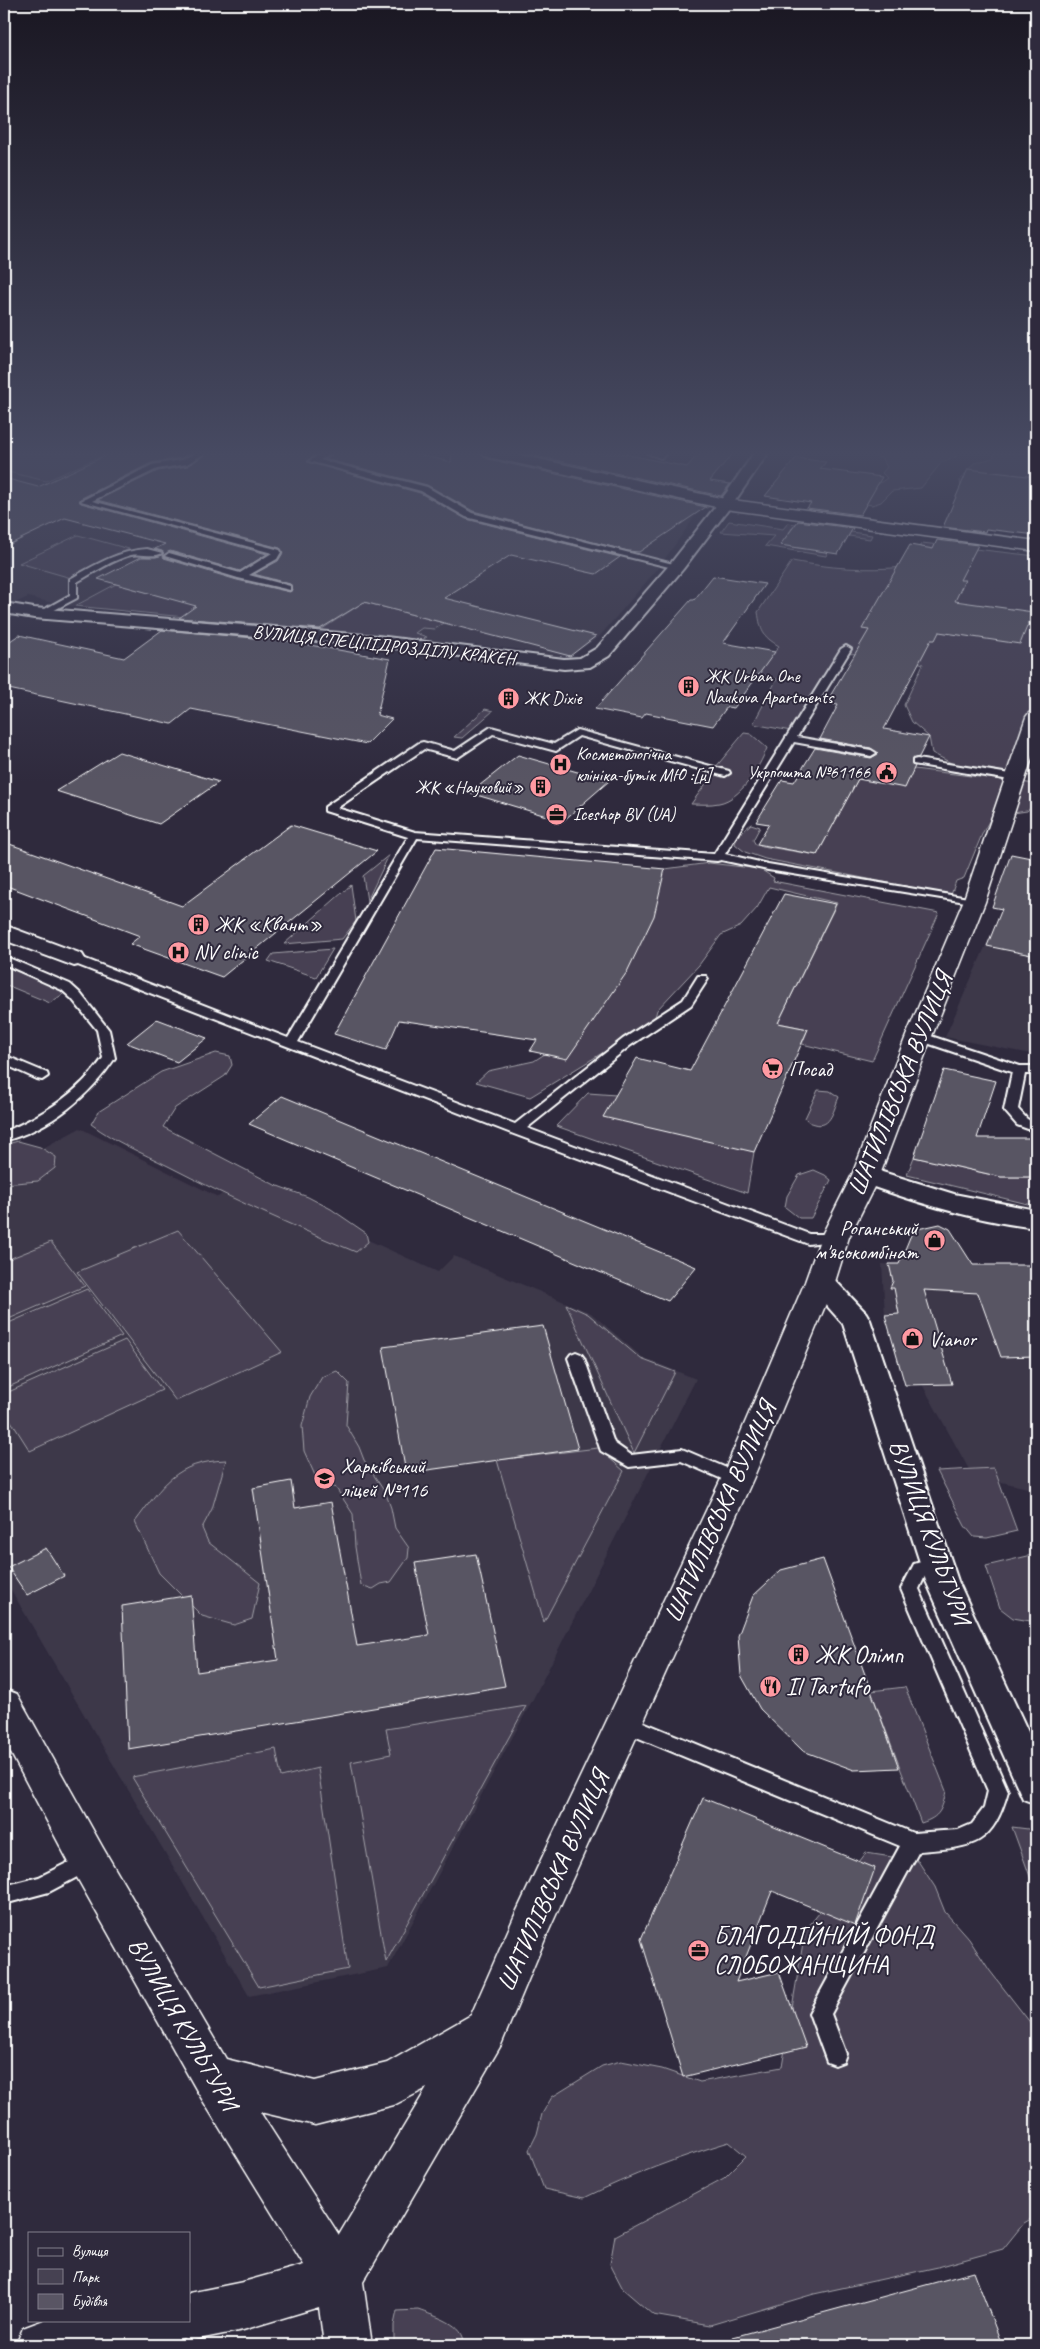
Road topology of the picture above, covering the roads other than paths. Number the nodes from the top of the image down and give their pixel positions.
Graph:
1 (107, 563) edge
2 (193, 563) edge
3 (263, 563) edge
4 (663, 563) edge
5 (680, 563) edge
6 (677, 566) junction
7 (241, 576) junction
8 (287, 588) dead end
9 (4, 608) edge
10 (40, 614) junction
11 (846, 649) dead end
12 (1036, 717) edge
13 (791, 739) junction
14 (871, 753) dead end
15 (917, 762) dead end
16 (725, 773) dead end
17 (1016, 778) junction
18 (414, 835) junction
19 (719, 856) junction
20 (974, 902) junction
21 (4, 932) edge
22 (74, 959) joint
23 (4, 960) edge
24 (702, 979) dead end
25 (919, 1036) junction
26 (291, 1044) junction
27 (4, 1059) edge
28 (1019, 1070) junction
29 (1036, 1070) edge
30 (42, 1076) dead end
31 (1036, 1128) edge
32 (516, 1130) junction
33 (4, 1137) edge
34 (866, 1175) junction
35 (1036, 1219) edge
36 (835, 1236) junction
37 (820, 1282) junction
38 (576, 1358) dead end
39 (737, 1479) junction
40 (937, 1564) junction
41 (4, 1705) edge
42 (624, 1724) junction
43 (1036, 1788) edge
44 (913, 1842) junction
45 (89, 1861) junction
46 (4, 1895) edge
47 (486, 2030) junction
48 (835, 2054) dead end
49 (212, 2076) junction
50 (339, 2278) junction
51 (190, 2317) edge
52 (160, 2322) edge
53 (40, 2345) edge
54 (348, 2345) edge

1 - 10 lane
2 - 7 lane
3 - 7 lane
4 - 6 lane
5 - 6 street
6 - 10 street, ВУЛИЦЯ СПЕЦПІДРОЗДІЛУ КРАКЕН
7 - 8 lane
9 - 10 street, ВУЛИЦЯ СПЕЦПІДРОЗДІЛУ КРАКЕН
11 - 13 lane
12 - 17 street, ШАТИЛІВСЬКА ВУЛИЦЯ
13 - 14 lane
13 - 19 lane
15 - 17 lane
16 - 18 lane
17 - 20 street, ШАТИЛІВСЬКА ВУЛИЦЯ
18 - 19 lane
18 - 26 lane
19 - 20 lane
20 - 25 street, ШАТИЛІВСЬКА ВУЛИЦЯ
21 - 22 street
22 - 26 lane
23 - 33 lane
24 - 32 lane
25 - 28 lane
25 - 34 street, ШАТИЛІВСЬКА ВУЛИЦЯ
26 - 32 lane
27 - 30 lane
28 - 29 lane
28 - 31 lane
32 - 36 lane
34 - 35 street
34 - 36 street, ШАТИЛІВСЬКА ВУЛИЦЯ
36 - 37 street, ШАТИЛІВСЬКА ВУЛИЦЯ
37 - 39 street, ШАТИЛІВСЬКА ВУЛИЦЯ
37 - 40 street, ВУЛИЦЯ КУЛЬТУРИ
38 - 39 lane
39 - 42 street, ШАТИЛІВСЬКА ВУЛИЦЯ
40 - 43 street, ВУЛИЦЯ КУЛЬТУРИ
40 - 44 lane
41 - 45 street, ВУЛИЦЯ КУЛЬТУРИ
42 - 44 lane
42 - 47 street, ШАТИЛІВСЬКА ВУЛИЦЯ
44 - 48 lane
45 - 46 lane
45 - 49 street, ВУЛИЦЯ КУЛЬТУРИ
47 - 49 street
47 - 50 street, ШАТИЛІВСЬКА ВУЛИЦЯ
49 - 50 street, ВУЛИЦЯ КУЛЬТУРИ
50 - 51 street
50 - 54 street, ВУЛИЦЯ КУЛЬТУРИ
52 - 53 street

